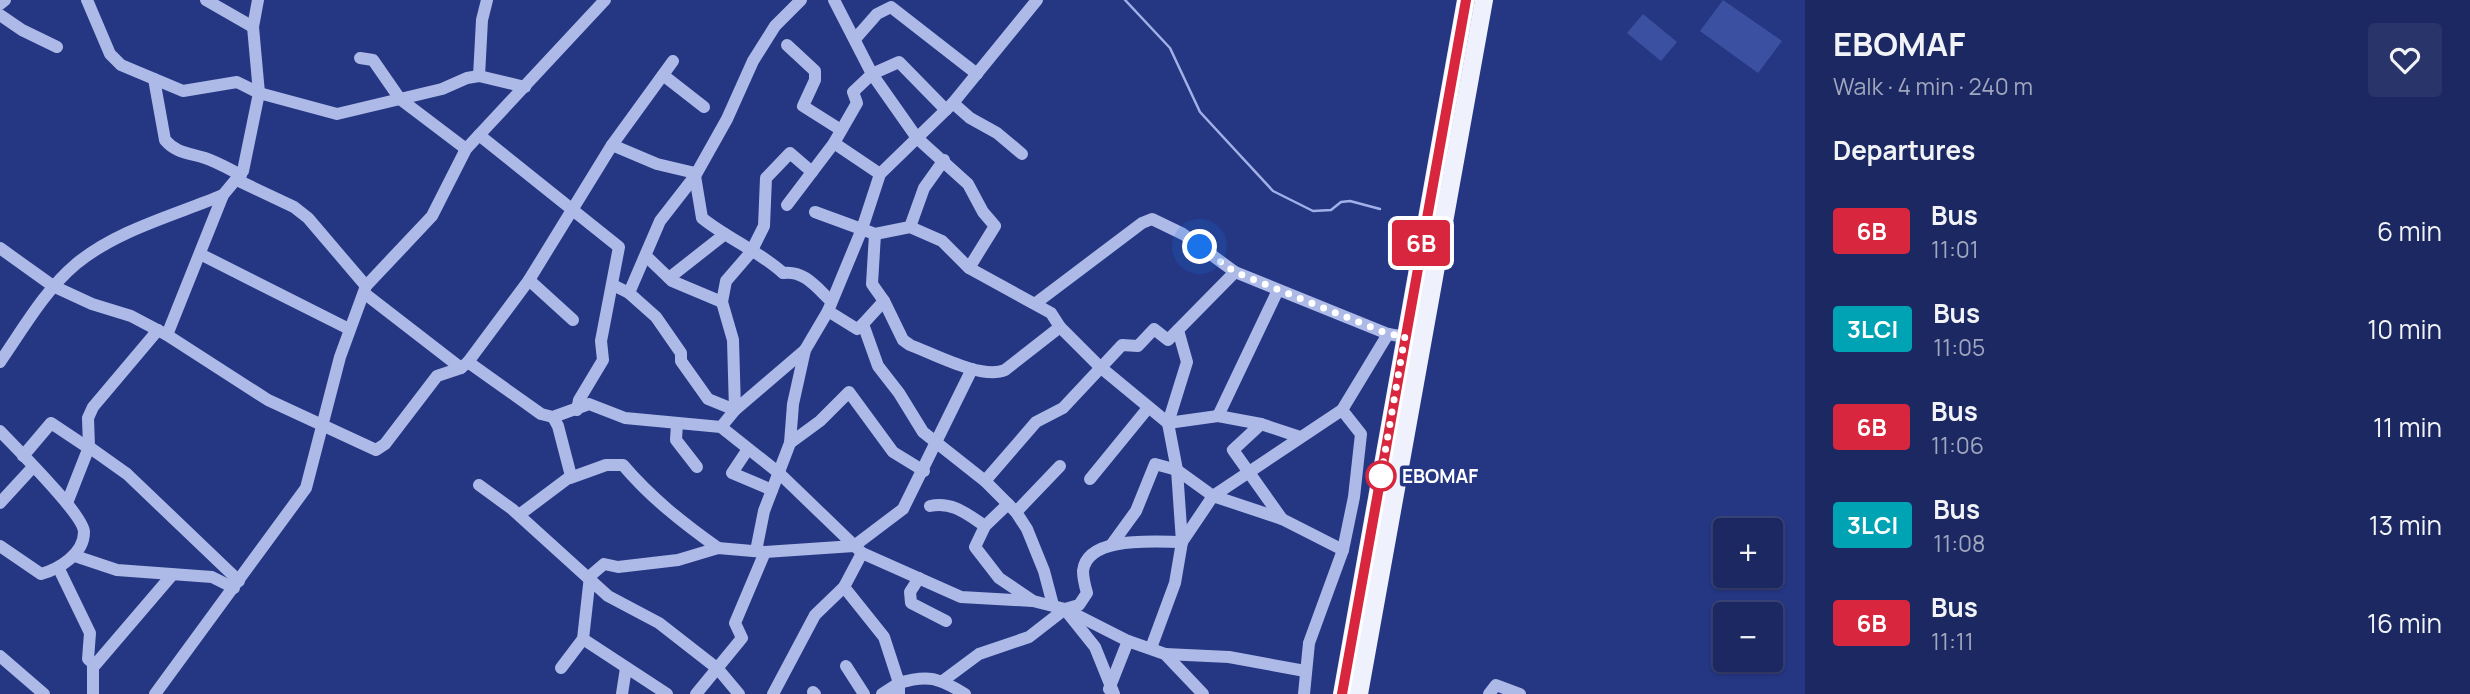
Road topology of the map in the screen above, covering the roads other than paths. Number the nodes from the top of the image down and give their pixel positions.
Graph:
1 (5, 0) edge
2 (87, 0) edge
3 (206, 0) edge
4 (258, 0) edge
5 (487, 0) edge
6 (604, 0) edge
7 (801, 0) edge
8 (834, 0) edge
9 (1037, 0) edge
10 (1466, 0) edge
11 (1485, 0) edge
12 (0, 4) edge
13 (0, 15) edge
14 (253, 27) junction
15 (855, 38) junction
16 (787, 45) dead end
17 (57, 47) dead end
18 (360, 58) dead end
19 (673, 61) dead end
20 (872, 74) junction
21 (977, 74) junction
22 (663, 75) junction
23 (479, 76) junction
24 (154, 79) junction
25 (525, 87) junction
26 (259, 93) junction
27 (400, 99) junction
28 (949, 106) junction
29 (704, 107) dead end
30 (841, 130) junction
31 (479, 135) junction
32 (917, 138) junction
33 (834, 143) junction
34 (612, 145) junction
35 (466, 149) junction
36 (1022, 154) dead end
37 (944, 160) junction
38 (812, 172) junction
39 (880, 174) junction
40 (695, 175) junction
41 (239, 177) junction
42 (223, 195) junction
43 (787, 205) dead end
44 (573, 209) junction
45 (815, 212) dead end
46 (911, 227) junction
47 (862, 229) junction
48 (725, 234) junction
49 (875, 234) junction
50 (0, 248) edge
51 (751, 252) junction
52 (200, 254) junction
53 (647, 257) junction
54 (969, 268) junction
55 (1235, 272) junction
56 (669, 278) junction
57 (529, 281) junction
58 (613, 285) junction
59 (53, 286) junction
60 (365, 289) junction
61 (1278, 290) junction
62 (629, 293) junction
63 (884, 301) junction
64 (722, 302) junction
65 (1037, 303) junction
66 (829, 306) junction
67 (573, 320) dead end
68 (863, 324) junction
69 (1060, 327) junction
70 (349, 329) junction
71 (1178, 330) junction
72 (163, 333) junction
73 (1396, 335) junction
74 (1424, 341) junction
75 (805, 350) junction
76 (0, 362) edge
77 (465, 365) junction
78 (1099, 366) junction
79 (972, 369) junction
80 (1148, 408) junction
81 (578, 410) junction
82 (735, 410) junction
83 (1342, 410) junction
84 (1218, 416) junction
85 (553, 417) junction
86 (677, 423) junction
87 (1168, 423) junction
88 (1261, 424) junction
89 (320, 427) junction
90 (720, 427) junction
91 (0, 431) edge
92 (1300, 437) junction
93 (937, 442) junction
94 (790, 443) junction
95 (88, 447) junction
96 (748, 449) junction
97 (23, 456) junction
98 (1060, 466) dead end
99 (33, 467) junction
100 (697, 467) dead end
101 (1177, 470) junction
102 (924, 471) junction
103 (779, 473) junction
104 (1249, 473) junction
105 (570, 478) junction
106 (1090, 479) dead end
107 (985, 481) junction
108 (479, 485) dead end
109 (772, 491) junction
110 (1213, 496) junction
111 (1354, 497) junction
112 (1377, 502) junction
113 (0, 503) edge
114 (67, 503) junction
115 (930, 506) dead end
116 (1012, 508) junction
117 (519, 515) junction
118 (1282, 519) junction
119 (985, 526) junction
120 (1182, 542) junction
121 (1112, 544) junction
122 (0, 546) edge
123 (718, 548) junction
124 (858, 549) junction
125 (1343, 550) junction
126 (760, 552) junction
127 (75, 556) junction
128 (59, 569) junction
129 (172, 575) junction
130 (590, 576) junction
131 (919, 578) junction
132 (236, 584) junction
133 (844, 587) junction
134 (1033, 601) junction
135 (1059, 607) junction
136 (946, 621) dead end
137 (583, 639) junction
138 (1128, 640) junction
139 (1151, 648) junction
140 (1165, 654) junction
141 (0, 656) edge
142 (93, 665) junction
143 (846, 666) dead end
144 (561, 668) dead end
145 (625, 668) junction
146 (718, 669) junction
147 (1305, 671) junction
148 (944, 680) junction
149 (899, 688) edge
150 (1110, 692) edge
151 (1492, 692) edge
152 (44, 694) edge
153 (93, 694) edge
154 (155, 694) edge
155 (622, 694) edge
156 (667, 694) edge
157 (696, 694) edge
158 (739, 694) edge
159 (773, 694) edge
160 (864, 694) edge
161 (882, 694) edge
162 (965, 694) edge
163 (1203, 694) edge
164 (1304, 694) edge
165 (1342, 694) edge
166 (1359, 694) edge
167 (1520, 694) edge

1 - 12 street
2 - 24 street
3 - 14 street
4 - 14 street
5 - 23 street
6 - 25 street
7 - 40 street
8 - 15 street
9 - 21 street
10 - 73 main road
11 - 74 main road
13 - 17 street
14 - 26 street
15 - 20 street
15 - 21 street
16 - 30 street
18 - 27 street
19 - 22 street
20 - 28 street
20 - 30 street
20 - 32 street
21 - 28 street
22 - 29 street
22 - 34 street
23 - 25 street
23 - 27 street
24 - 26 street
24 - 41 street
25 - 31 street
26 - 27 street
26 - 41 street
27 - 35 street
28 - 32 street
28 - 36 street
30 - 33 street
31 - 35 street
31 - 44 street
32 - 37 street
32 - 39 street
33 - 38 street
33 - 39 street
34 - 40 street
34 - 44 street
35 - 60 street
37 - 46 street
37 - 54 street
38 - 43 street
38 - 51 street
39 - 47 street
40 - 48 street
40 - 53 street
41 - 42 street
41 - 60 street
42 - 52 street
42 - 59 street
44 - 57 street
44 - 58 street
45 - 47 street
46 - 49 street
46 - 54 street
47 - 49 street
47 - 66 street
48 - 51 street
48 - 56 street
49 - 63 street
50 - 59 street
51 - 64 street
51 - 66 street
52 - 70 street
52 - 72 street
53 - 56 street
53 - 62 street
54 - 65 street
55 - 61 street
55 - 65 street
55 - 71 street
56 - 64 street
57 - 67 street
57 - 77 street
58 - 62 street
58 - 81 street
59 - 72 street
59 - 76 street
60 - 70 street
60 - 77 street
61 - 73 street
61 - 84 street
62 - 82 street
63 - 68 street
63 - 79 street
64 - 82 street
65 - 69 street
66 - 68 street
66 - 75 street
68 - 93 street
69 - 78 street
69 - 79 street
70 - 89 street
71 - 78 street
71 - 87 street
72 - 89 street
72 - 95 street
73 - 74 street
73 - 83 street
73 - 112 main road
74 - 166 main road
75 - 82 street
75 - 94 street
77 - 85 street
77 - 89 street
78 - 80 street
78 - 107 street
79 - 93 street
80 - 87 street
80 - 106 street
81 - 85 street
81 - 86 street
82 - 90 street
83 - 92 street
83 - 111 street
84 - 87 street
84 - 88 street
85 - 105 street
86 - 90 street
86 - 100 street
87 - 101 street
88 - 92 street
88 - 104 street
89 - 132 street
90 - 96 street
91 - 97 street
92 - 104 street
93 - 102 street
93 - 107 street
94 - 102 street
94 - 103 street
95 - 97 street
95 - 114 street
95 - 132 street
96 - 103 street
96 - 109 street
97 - 99 street
98 - 116 street
99 - 113 street
99 - 114 street
101 - 110 street
101 - 120 street
101 - 121 street
102 - 124 street
103 - 109 street
103 - 124 street
104 - 110 street
104 - 118 street
105 - 117 street
105 - 123 street
107 - 116 street
108 - 117 street
109 - 126 street
110 - 118 street
110 - 120 street
111 - 112 street
111 - 125 street
112 - 165 main road
114 - 127 street
115 - 119 street
116 - 119 street
116 - 135 street
117 - 130 street
118 - 125 street
119 - 134 street
120 - 121 street
120 - 139 street
121 - 135 street
122 - 128 street
123 - 126 street
123 - 130 street
124 - 126 street
124 - 131 street
124 - 133 street
125 - 147 street
126 - 146 street
127 - 128 street
127 - 129 street
128 - 142 street
129 - 132 street
129 - 142 street
130 - 137 street
130 - 146 street
131 - 134 street
131 - 136 street
132 - 154 street
133 - 149 street
133 - 159 street
134 - 135 street
135 - 138 street
135 - 148 street
135 - 150 street
137 - 144 street
137 - 145 street
138 - 139 street
138 - 150 street
139 - 140 street
140 - 147 street
140 - 163 street
141 - 152 street
142 - 153 street
143 - 160 street
145 - 155 street
145 - 156 street
146 - 157 street
146 - 158 street
147 - 164 street
148 - 149 street
148 - 162 street
149 - 161 street
151 - 167 street

